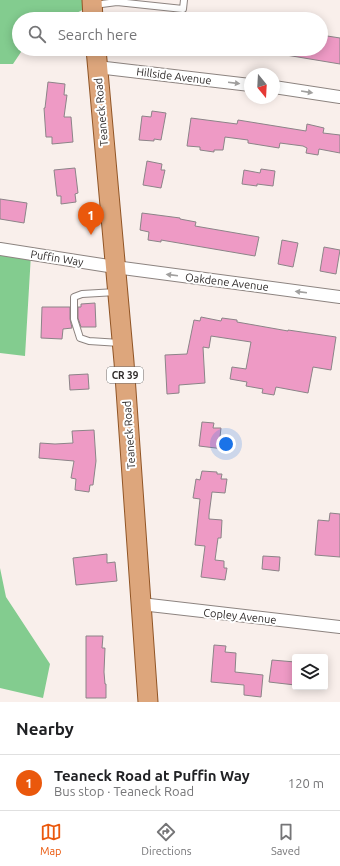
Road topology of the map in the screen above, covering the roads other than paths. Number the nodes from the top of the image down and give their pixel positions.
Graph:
1 (184, 0) edge
2 (92, 8) edge
3 (97, 58) edge
4 (244, 84) edge
5 (280, 88) edge
6 (340, 97) edge
7 (0, 248) edge
8 (115, 267) junction
9 (117, 292) junction
10 (340, 297) edge
11 (122, 343) junction
12 (141, 604) junction
13 (340, 627) edge
14 (148, 702) edge

1 - 2 lane
3 -> 4 street, Hillside Avenue
3 - 8 main road, Teaneck Road / CR 39
5 -> 6 street
7 - 8 street, Puffin Way
8 - 9 main road, Teaneck Road / CR 39
10 -> 8 street, Oakdene Avenue
9 - 11 main road, Teaneck Road / CR 39
9 - 11 lane
11 - 12 main road, Teaneck Road / CR 39
12 - 13 street, Copley Avenue
12 - 14 main road, Teaneck Road / CR 39

